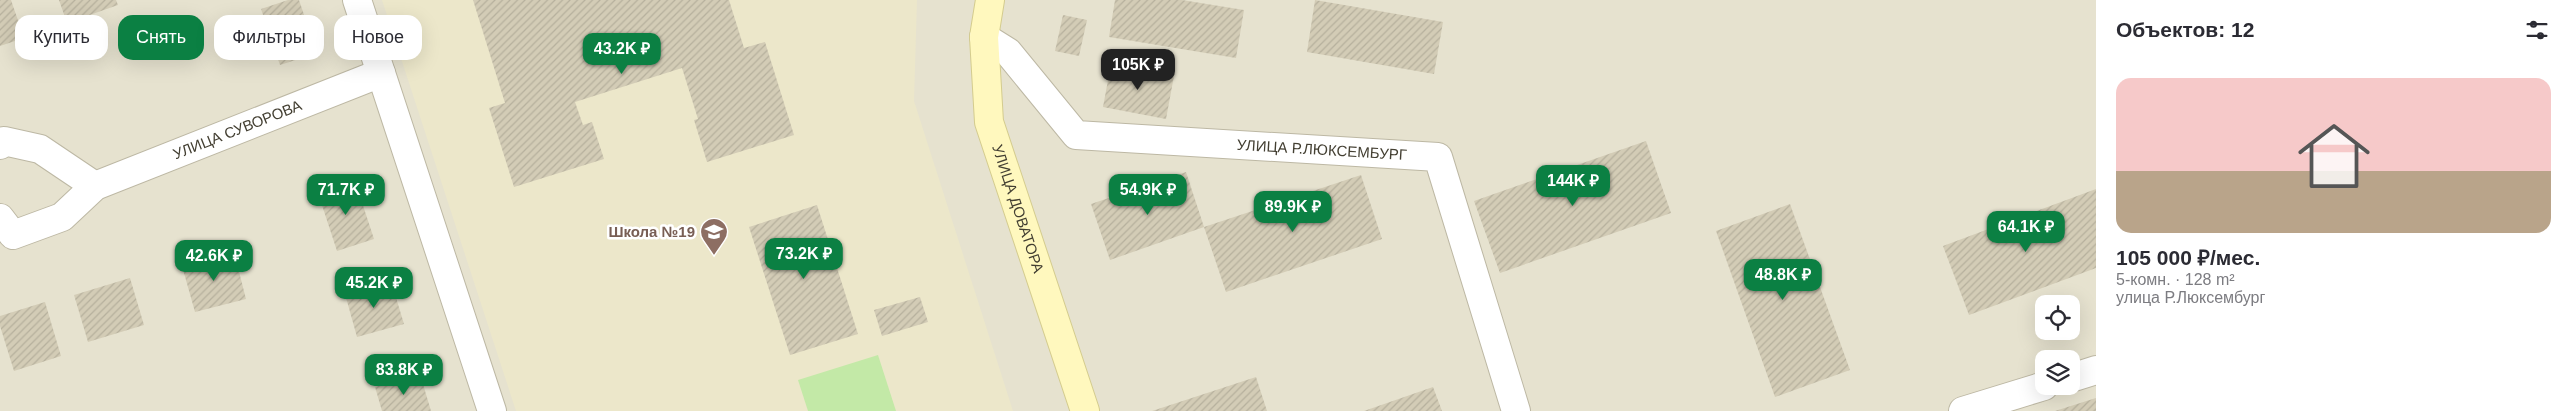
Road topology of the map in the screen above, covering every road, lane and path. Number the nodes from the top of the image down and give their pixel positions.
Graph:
1 (358, 0) edge
2 (990, 0) edge
3 (984, 37) junction
4 (381, 73) junction
5 (0, 144) edge
6 (95, 186) junction
7 (0, 218) edge
8 (2096, 370) edge
9 (2080, 375) edge
10 (2035, 389) edge
11 (492, 411) edge
12 (1086, 411) edge
13 (1516, 411) edge
14 (1963, 411) edge

1 - 4 street
2 - 3 street, УЛИЦА ДОВАТОРА
3 - 12 street, УЛИЦА ДОВАТОРА
3 - 13 street, УЛИЦА Р.ЛЮКСЕМБУРГ
4 - 6 street, УЛИЦА СУВОРОВА
4 - 11 street
5 - 6 street
6 - 7 street, УЛИЦА СУВОРОВА
8 - 9 street
10 - 14 street

